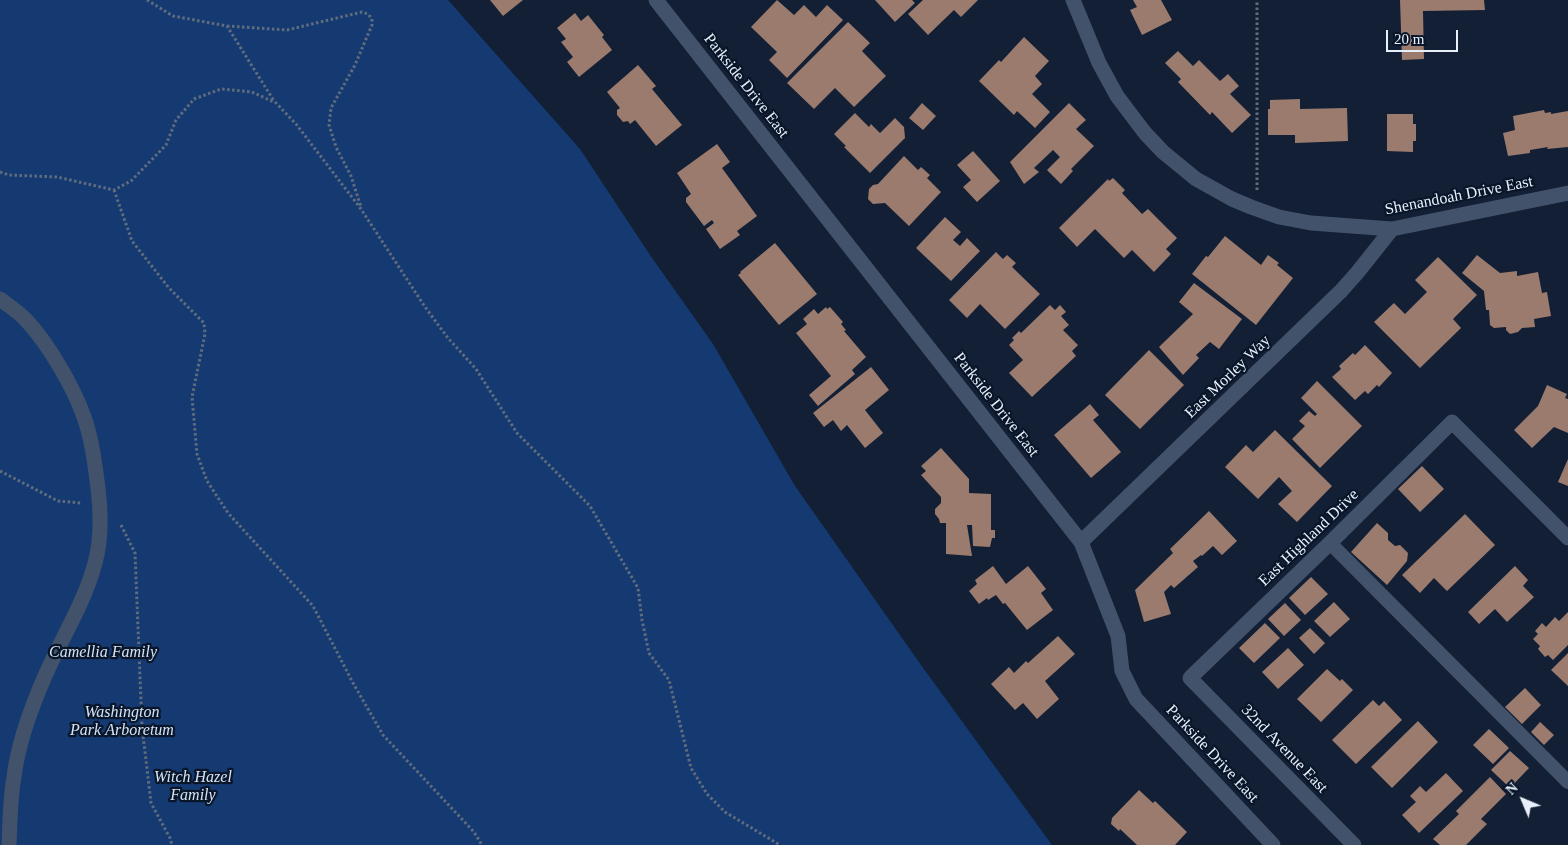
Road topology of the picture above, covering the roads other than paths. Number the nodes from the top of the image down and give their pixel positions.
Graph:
1 (656, 0) edge
2 (1073, 0) edge
3 (1568, 193) edge
4 (1392, 229) junction
5 (0, 299) edge
6 (1568, 538) edge
7 (1081, 542) junction
8 (1330, 543) junction
9 (1190, 678) joint
10 (1568, 782) edge
11 (9, 845) edge
12 (1273, 845) edge
13 (1354, 845) edge

1 - 7 street, Parkside Drive East
2 - 4 street, Shenandoah Drive East
3 - 4 street, Shenandoah Drive East
4 - 7 street, East Morley Way
5 - 11 street
6 - 8 street, East Highland Drive
7 - 12 street, Parkside Drive East
8 - 9 street, East Highland Drive
8 - 10 lane
9 - 13 street, 32nd Avenue East

